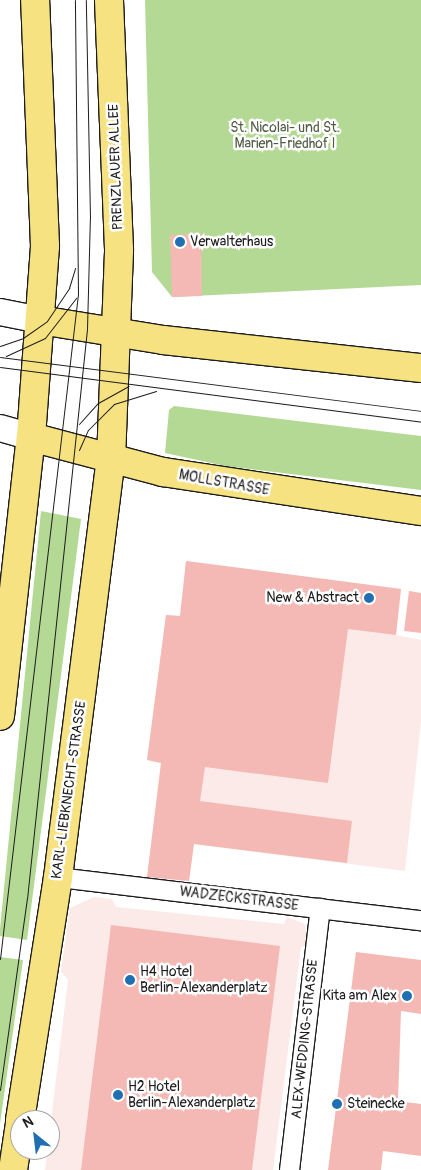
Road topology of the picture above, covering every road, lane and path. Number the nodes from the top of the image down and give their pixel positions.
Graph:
1 (35, 0) edge
2 (109, 0) edge
3 (0, 312) edge
4 (40, 320) junction
5 (118, 334) junction
6 (421, 368) edge
7 (0, 428) edge
8 (31, 437) junction
9 (111, 460) junction
10 (421, 511) edge
11 (0, 716) edge
12 (58, 877) junction
13 (320, 908) junction
14 (421, 920) edge
15 (22, 1110) edge
16 (289, 1170) edge

1 - 4 main road
2 - 5 main road, PRENZLAUER ALLEE
3 - 4 main road
4 - 5 main road
4 - 8 main road
5 - 6 main road
5 - 9 main road, PRENZLAUER ALLEE
7 - 8 main road
8 - 9 main road, MOLLSTRASSE
8 - 11 main road
9 - 10 main road, MOLLSTRASSE
9 - 12 main road, KARL-LIEBKNECHT-STRASSE
12 - 13 street, WADZECKSTRASSE
12 - 15 main road, KARL-LIEBKNECHT-STRASSE
13 - 14 street, WADZECKSTRASSE
13 - 16 street, ALEX-WEDDING-STRASSE

